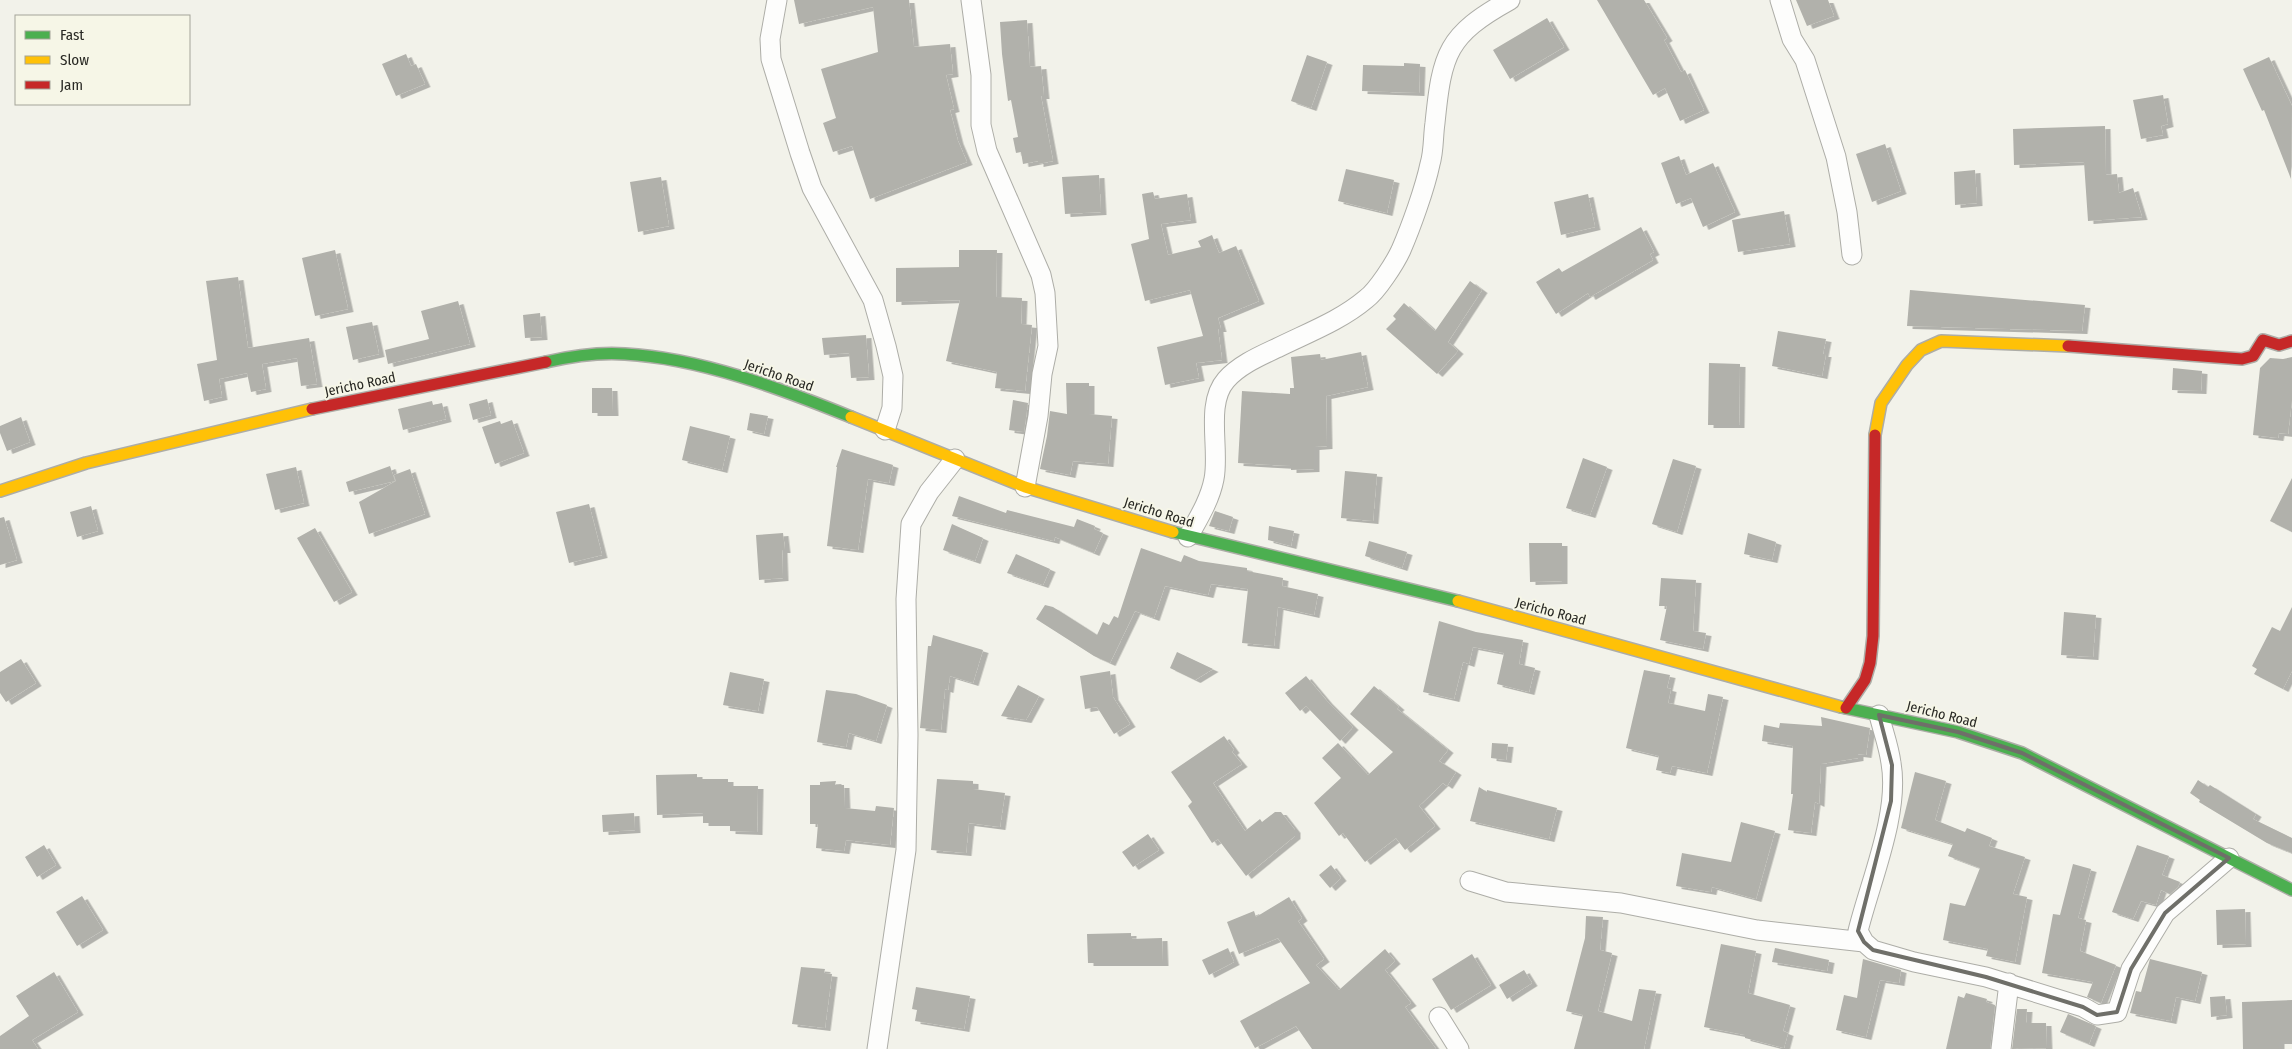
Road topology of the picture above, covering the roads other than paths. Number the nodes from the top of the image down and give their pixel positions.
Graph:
1 (777, 0) edge
2 (971, 0) edge
3 (1510, 0) edge
4 (1780, 0) edge
5 (1852, 255) dead end
6 (2292, 341) edge
7 (885, 430) junction
8 (955, 458) junction
9 (1025, 487) junction
10 (0, 491) edge
11 (1188, 537) junction
12 (1846, 708) junction
13 (1879, 715) junction
14 (2229, 858) junction
15 (1470, 882) dead end
16 (2292, 890) edge
17 (1864, 942) junction
18 (2009, 984) junction
19 (1439, 1017) dead end
20 (877, 1049) edge
21 (1459, 1049) edge
22 (2001, 1049) edge

1 - 7 street
2 - 9 street
3 - 11 street
4 - 5 street
6 - 12 street
7 - 8 street, Jericho Road
7 - 10 street, Jericho Road
8 - 9 street, Jericho Road
8 - 20 street
9 - 11 street, Jericho Road
11 - 12 street, Jericho Road
12 - 13 street, Jericho Road
13 - 14 street, Jericho Road
13 - 17 street
14 - 16 street, Jericho Road
14 - 18 street
15 - 17 street
17 - 18 street
18 - 22 street
19 - 21 street

